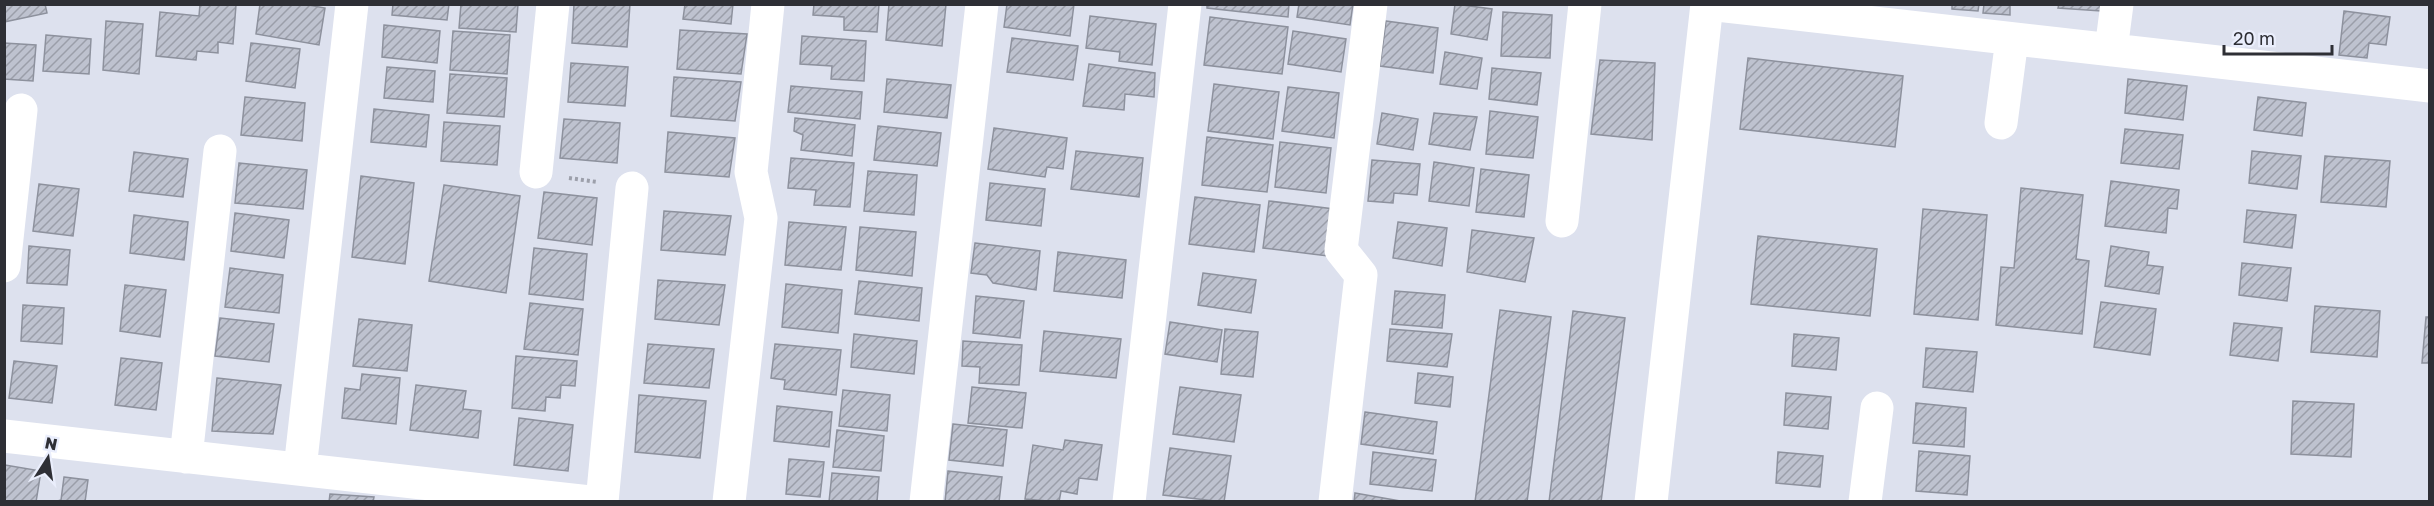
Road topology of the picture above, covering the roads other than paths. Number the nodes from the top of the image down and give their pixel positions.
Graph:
1 (352, 4) edge
2 (553, 4) edge
3 (768, 4) edge
4 (982, 4) edge
5 (1185, 4) edge
6 (1371, 4) edge
7 (1585, 4) edge
8 (1707, 4) edge
9 (2117, 4) edge
10 (2012, 39) junction
11 (2111, 50) junction
12 (2430, 86) edge
13 (21, 110) dead end
14 (2001, 123) dead end
15 (220, 151) dead end
16 (536, 172) road end
17 (632, 188) road end
18 (1562, 221) dead end
19 (4, 266) edge
20 (1877, 408) dead end
21 (4, 436) edge
22 (186, 457) junction
23 (300, 469) junction
24 (590, 501) edge
25 (602, 501) edge
26 (729, 501) edge
27 (926, 501) edge
28 (1129, 501) edge
29 (1335, 501) edge
30 (1651, 501) edge
31 (1864, 501) edge

1 - 23 street
2 - 16 street
3 - 26 street
4 - 27 street
5 - 28 street
6 - 29 street
7 - 18 street
8 - 10 street
8 - 30 street
9 - 11 street
10 - 11 street
10 - 14 street
11 - 12 street
13 - 19 street
15 - 22 street
17 - 25 street
20 - 31 street
21 - 22 street
22 - 23 street
23 - 24 street

